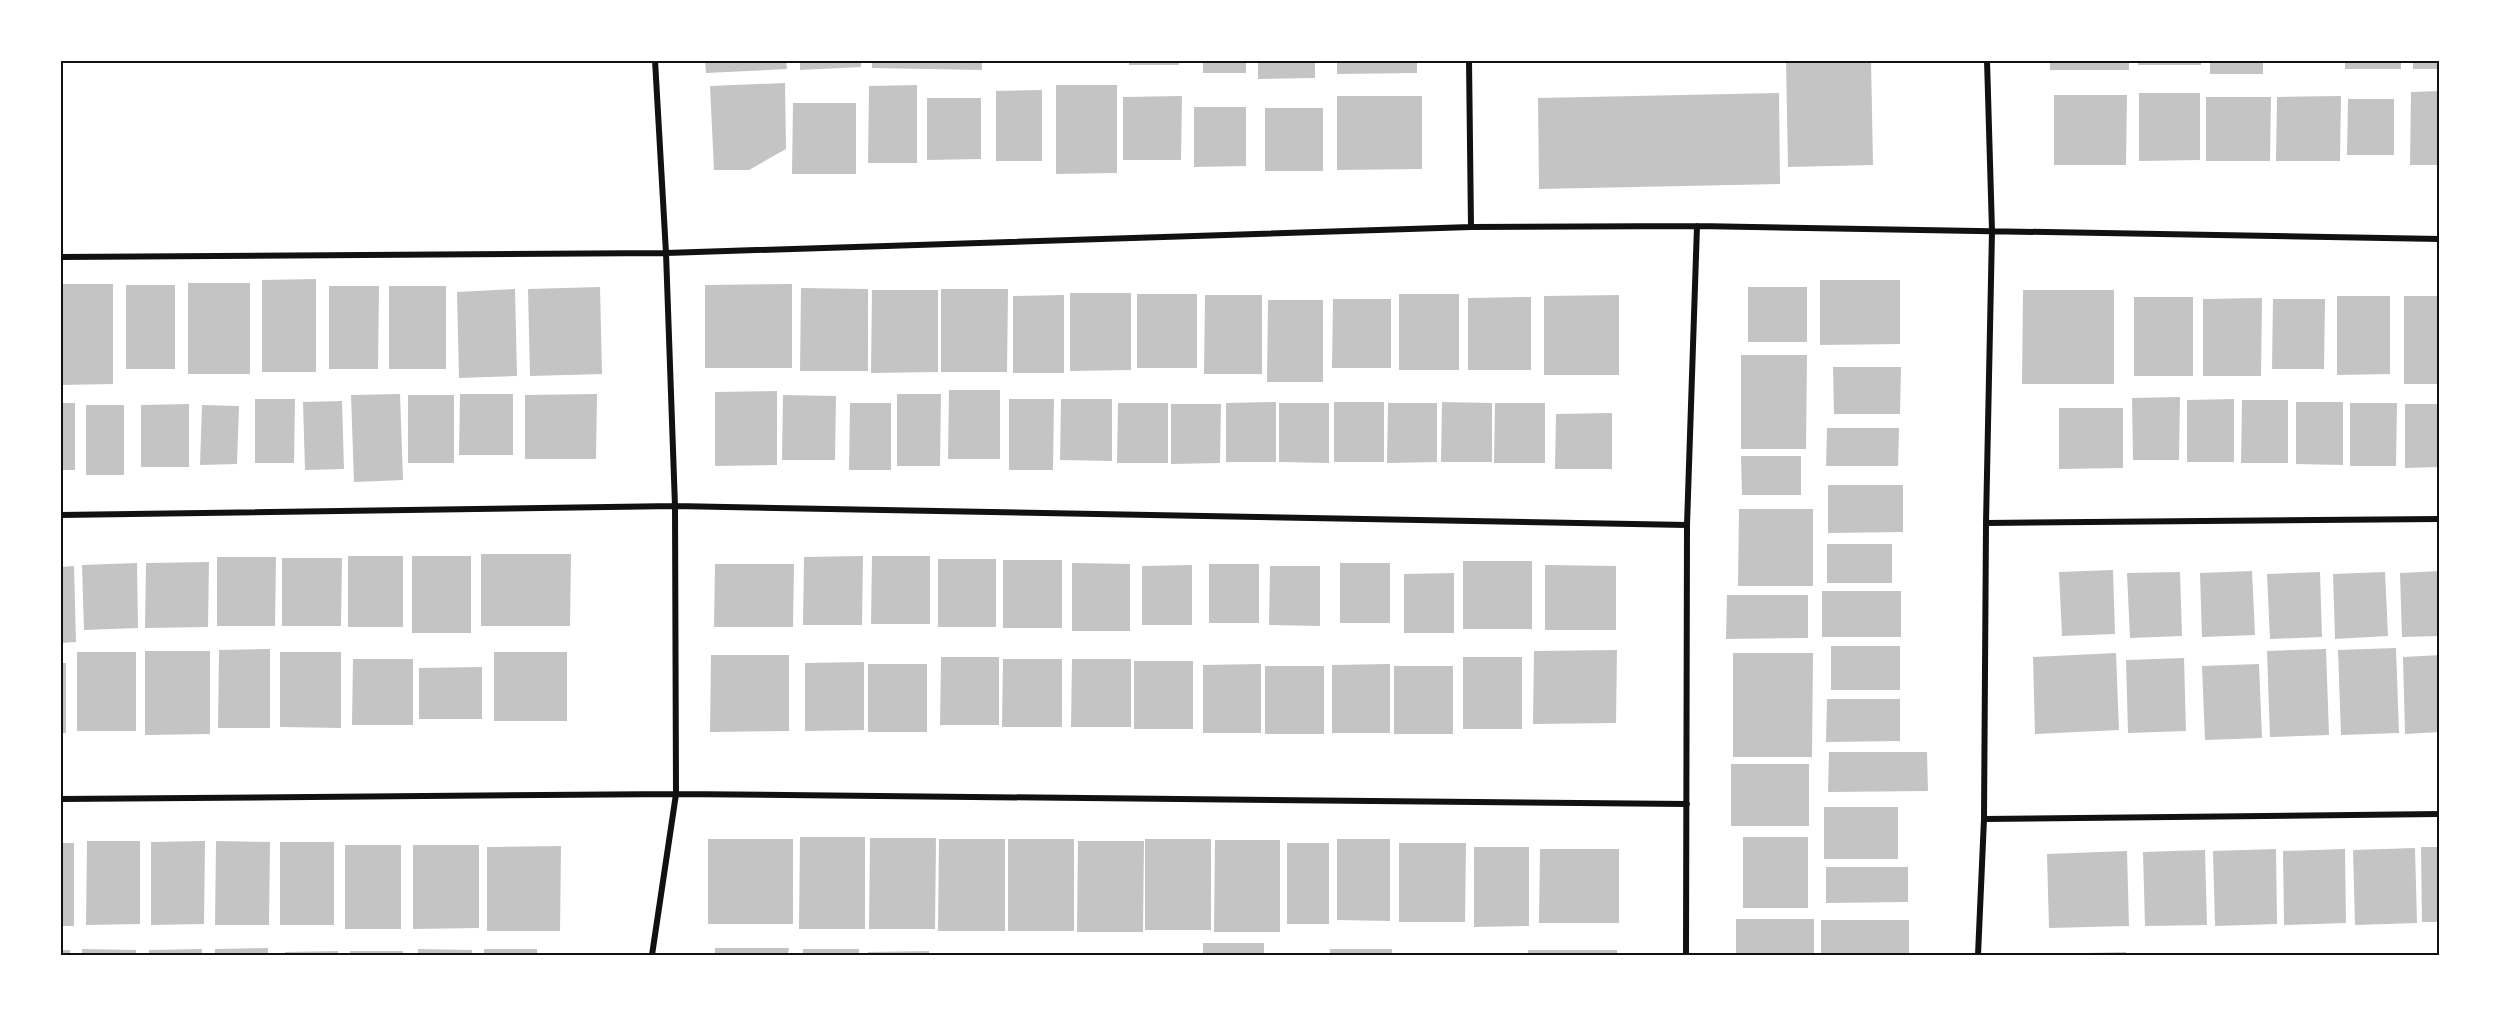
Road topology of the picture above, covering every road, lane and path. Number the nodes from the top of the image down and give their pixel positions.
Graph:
1 (655, 60) edge
2 (1469, 60) edge
3 (1987, 60) edge
4 (1697, 226) junction
5 (1471, 227) junction
6 (1992, 231) junction
7 (2440, 239) edge
8 (666, 253) junction
9 (60, 257) edge
10 (675, 506) junction
11 (60, 515) edge
12 (2440, 519) edge
13 (1986, 523) junction
14 (1687, 525) junction
15 (676, 794) junction
16 (60, 799) edge
17 (1687, 804) junction
18 (2440, 814) edge
19 (1984, 819) junction
20 (652, 955) edge
21 (1686, 955) edge
22 (1978, 955) edge

1 - 8 street
2 - 5 street
3 - 6 street
4 - 5 street
4 - 6 street
4 - 14 street
5 - 8 street
6 - 7 street
6 - 13 street
8 - 9 street
8 - 10 street
10 - 11 street
10 - 14 street
10 - 15 street
12 - 13 street
13 - 19 street
14 - 17 street
15 - 16 street
15 - 17 street
15 - 20 street
17 - 21 street
18 - 19 street
19 - 22 street

